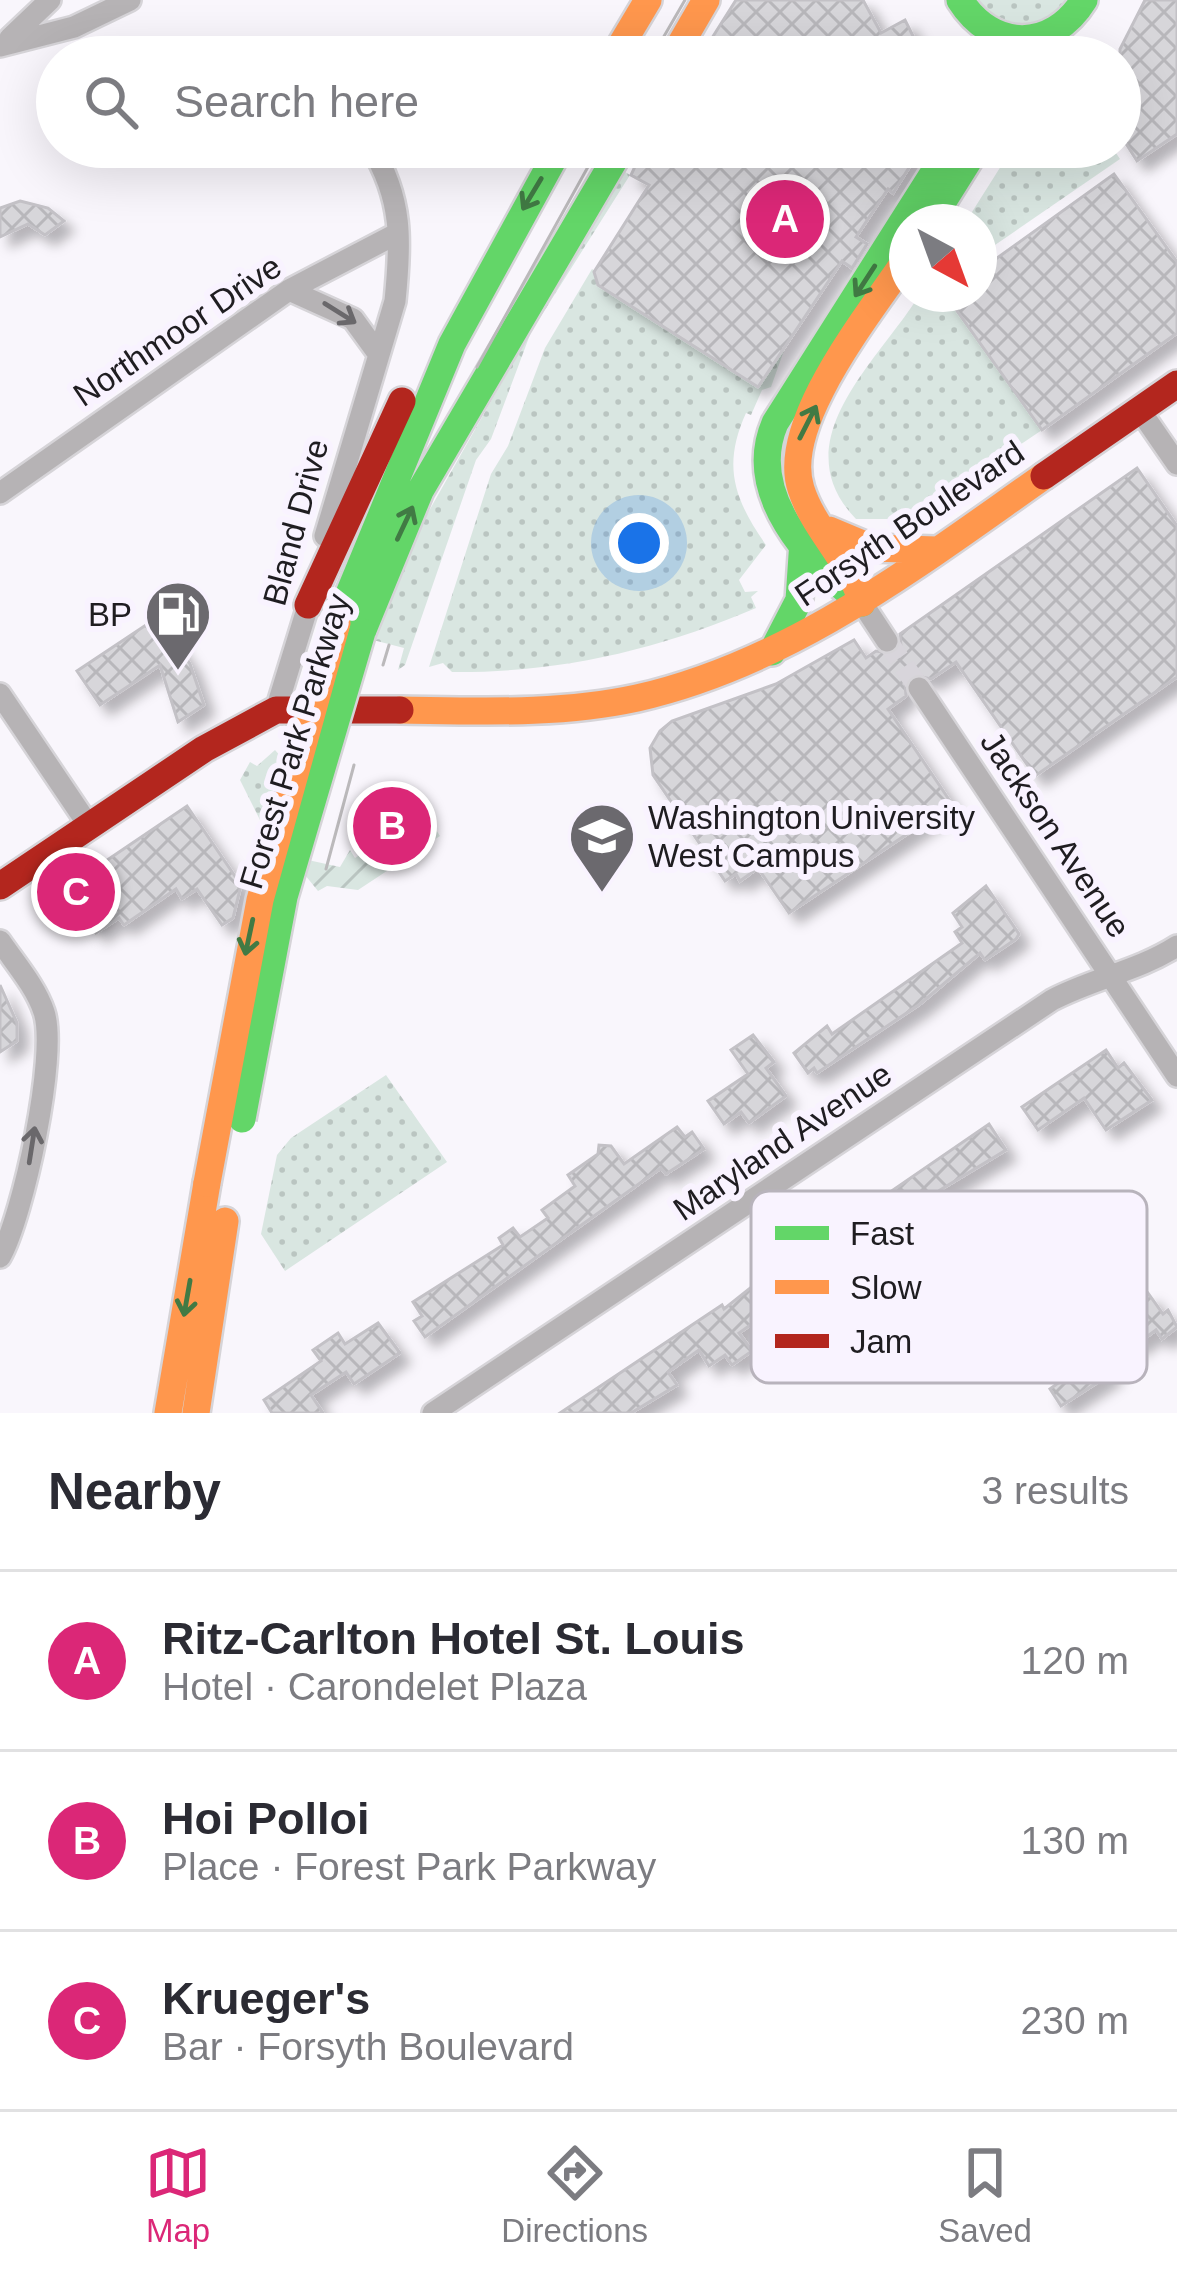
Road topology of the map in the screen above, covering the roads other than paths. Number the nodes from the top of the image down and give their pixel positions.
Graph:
1 (50, 0) edge
2 (130, 0) edge
3 (647, 0) edge
4 (706, 0) edge
5 (960, 0) edge
6 (1084, 0) edge
7 (39, 36) edge
8 (626, 36) edge
9 (685, 36) edge
10 (987, 36) edge
11 (1049, 36) edge
12 (36, 37) edge
13 (0, 46) edge
14 (384, 168) edge
15 (548, 168) edge
16 (610, 168) edge
17 (937, 168) edge
18 (964, 168) edge
19 (941, 204) edge
20 (398, 233) junction
21 (504, 242) junction
22 (889, 288) edge
23 (289, 290) junction
24 (377, 352) junction
25 (1177, 383) edge
26 (1139, 409) junction
27 (1177, 464) edge
28 (0, 493) edge
29 (814, 534) junction
30 (941, 549) junction
31 (862, 603) junction
32 (308, 605) junction
33 (349, 627) junction
34 (887, 641) tunnel mouth
35 (772, 652) junction
36 (919, 688) tunnel mouth
37 (0, 694) edge
38 (276, 710) junction
39 (89, 826) junction
40 (0, 886) edge
41 (0, 941) edge
42 (1177, 946) edge
43 (1109, 974) junction
44 (1177, 1076) edge
45 (219, 1185) junction
46 (766, 1191) edge
47 (751, 1201) edge
48 (0, 1257) edge
49 (169, 1413) edge
50 (196, 1413) edge
51 (433, 1413) edge

1 - 13 street
2 - 7 street
3 - 8 main road
4 - 9 main road
5 - 10 main road
6 - 11 main road
12 - 13 street
14 - 20 street, Bland Drive
15 -> 21 main road, Forest Park Parkway
33 -> 16 main road, Forest Park Parkway
17 -> 29 main road
18 - 19 main road
20 - 23 street, Northmoor Drive
20 - 24 street, Bland Drive
21 - 32 main road
21 - 33 main road, Forest Park Parkway
29 -> 22 main road
23 -> 24 street
23 - 28 street, Northmoor Drive
24 - 32 street, Bland Drive
25 - 26 main road, Forsyth Boulevard
26 - 27 street
26 - 30 main road, Forsyth Boulevard
29 - 30 main road
29 - 31 main road
29 - 35 main road
30 - 31 main road, Forsyth Boulevard
31 - 34 street
31 - 35 main road, Forsyth Boulevard
32 - 38 street, Bland Drive
33 - 45 main road, Forest Park Parkway, bridge
35 - 38 main road, Forsyth Boulevard
36 - 43 street, Jackson Avenue
37 - 39 street
38 - 39 main road, Forsyth Boulevard
39 - 40 main road, Forsyth Boulevard
48 -> 41 street
42 - 43 street, Maryland Avenue
43 - 44 street, Jackson Avenue
43 - 46 street, Maryland Avenue
45 -> 49 main road, Forest Park Parkway
45 - 50 main road, Forest Park Parkway
47 - 51 street, Maryland Avenue

